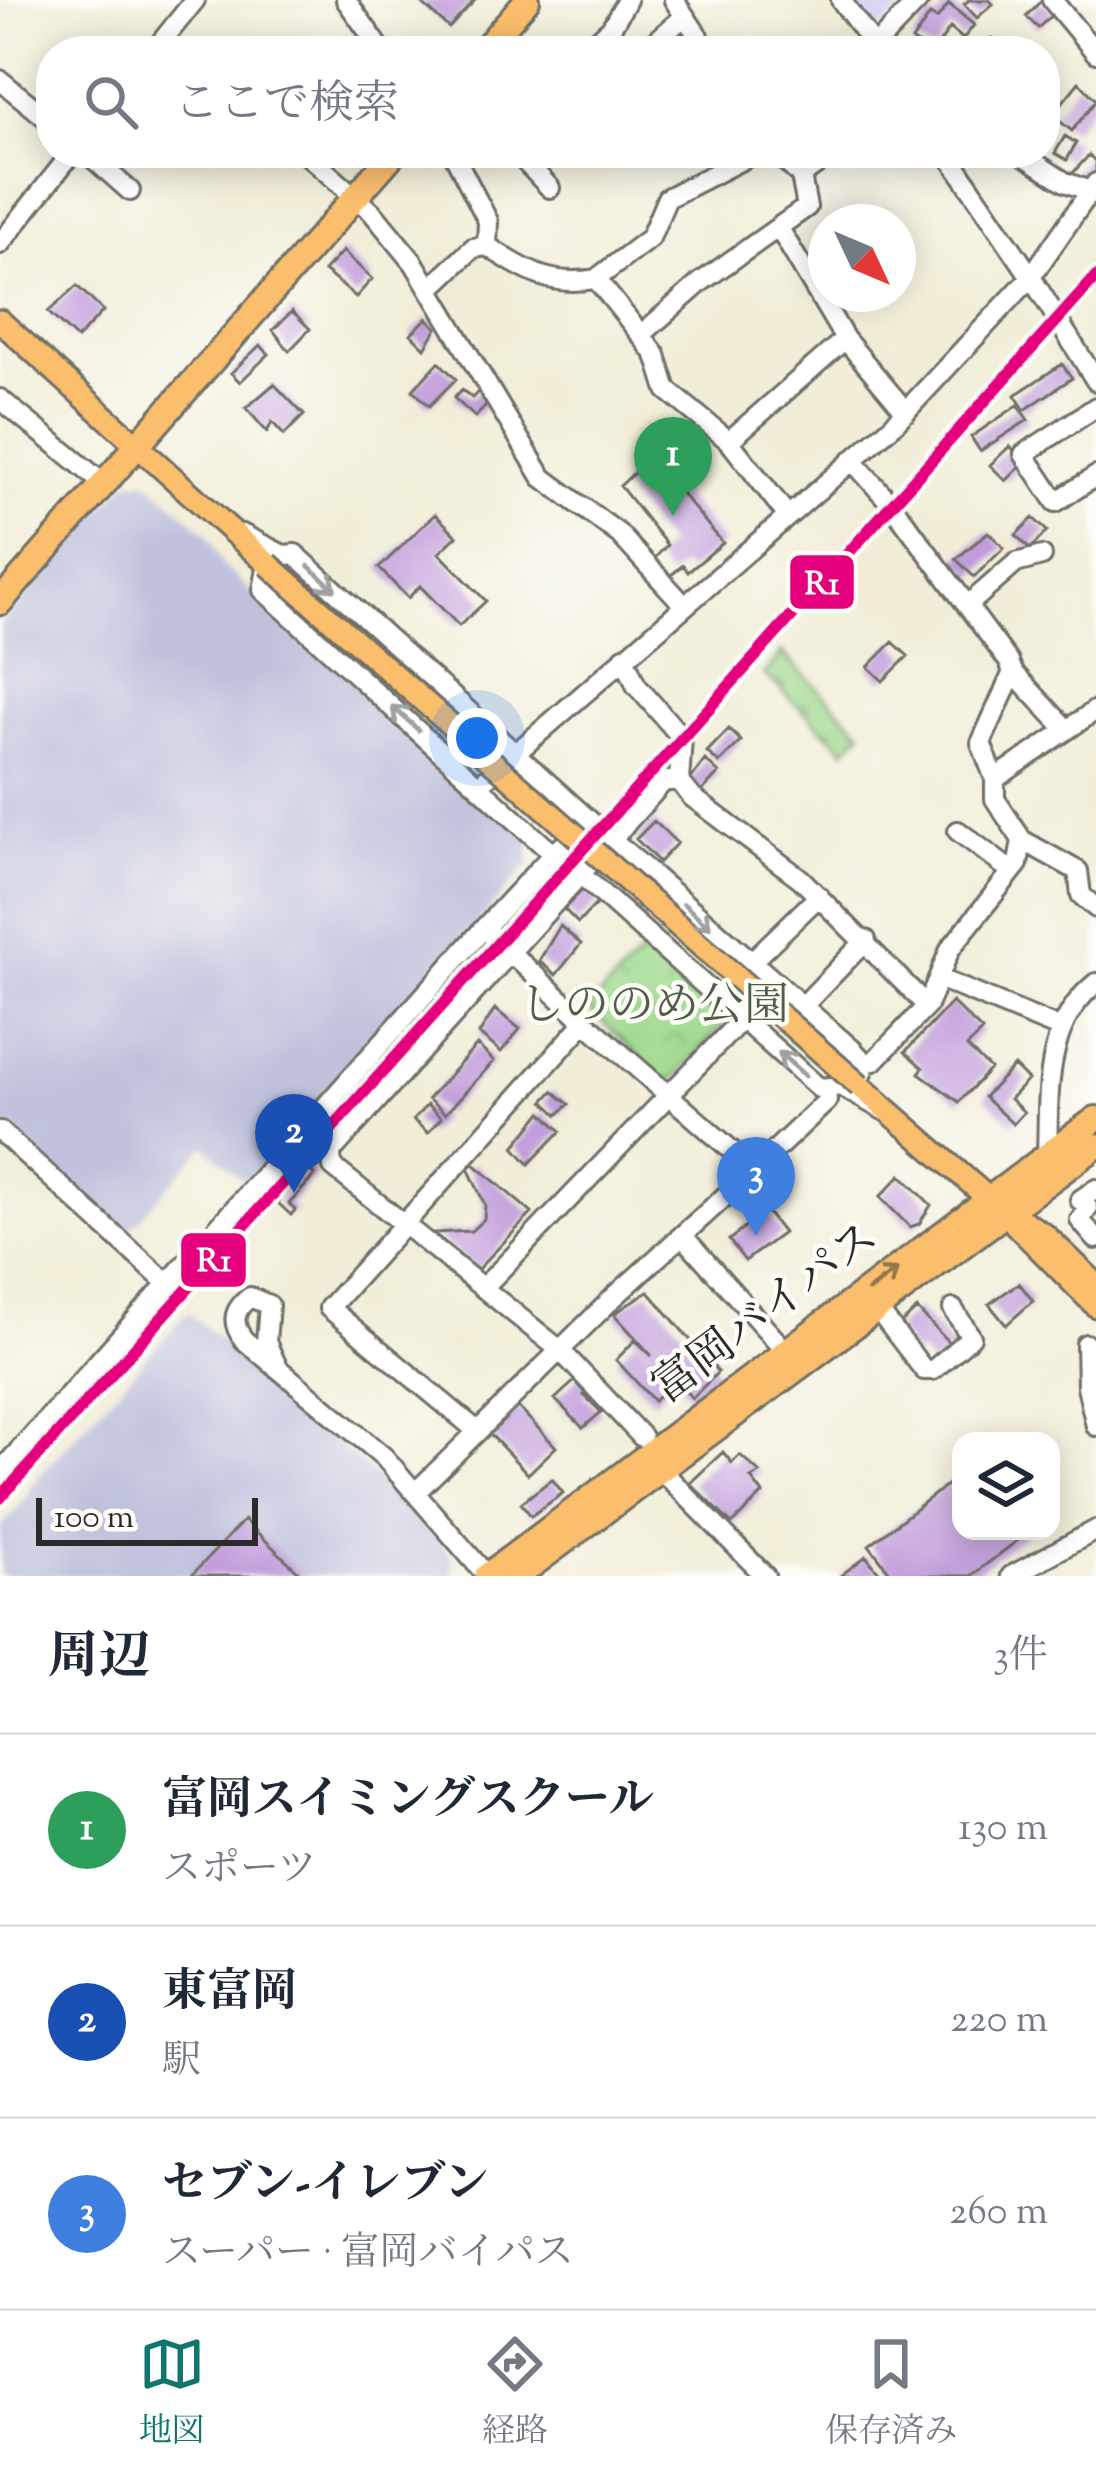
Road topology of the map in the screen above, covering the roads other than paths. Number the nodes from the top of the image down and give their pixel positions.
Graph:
1 (195, 0) edge
2 (346, 0) edge
3 (527, 0) edge
4 (627, 0) edge
5 (842, 0) edge
6 (919, 0) edge
7 (1052, 0) edge
8 (680, 8) edge
9 (166, 36) edge
10 (371, 36) edge
11 (496, 36) edge
12 (602, 36) edge
13 (657, 36) edge
14 (698, 36) edge
15 (868, 36) edge
16 (888, 36) edge
17 (1096, 53) edge
18 (0, 80) edge
19 (36, 110) edge
20 (60, 168) edge
21 (104, 168) edge
22 (323, 168) edge
23 (381, 168) edge
24 (465, 168) edge
25 (531, 168) edge
26 (726, 168) edge
27 (792, 168) edge
28 (812, 168) edge
29 (956, 168) edge
30 (1043, 168) edge
31 (801, 176) junction
32 (1093, 187) edge
33 (550, 188) dead end
34 (130, 191) dead end
35 (356, 196) junction
36 (780, 230) junction
37 (0, 244) edge
38 (488, 246) junction
39 (1031, 277) junction
40 (596, 279) junction
41 (431, 286) junction
42 (0, 321) edge
43 (641, 335) junction
44 (845, 339) junction
45 (1096, 381) edge
46 (0, 399) edge
47 (1096, 407) edge
48 (906, 412) junction
49 (729, 441) junction
50 (137, 449) junction
51 (852, 460) junction
52 (1096, 476) edge
53 (105, 485) junction
54 (787, 515) junction
55 (222, 524) junction
56 (1042, 556) dead end
57 (268, 564) junction
58 (0, 602) edge
59 (683, 604) junction
60 (969, 604) junction
61 (624, 658) junction
62 (1013, 672) junction
63 (1096, 710) edge
64 (1066, 729) junction
65 (515, 753) junction
66 (995, 779) junction
67 (680, 781) junction
68 (479, 785) junction
69 (958, 831) dead end
70 (610, 838) junction
71 (1022, 840) junction
72 (553, 854) junction
73 (1011, 871) junction
74 (579, 872) junction
75 (819, 896) junction
76 (1096, 908) edge
77 (484, 928) junction
78 (866, 940) junction
79 (511, 952) junction
80 (750, 963) junction
81 (940, 979) junction
82 (1096, 983) edge
83 (927, 1006) junction
84 (801, 1008) junction
85 (742, 1018) junction
86 (585, 1022) junction
87 (1059, 1028) junction
88 (863, 1075) junction
89 (826, 1088) junction
90 (669, 1093) junction
91 (892, 1114) junction
92 (1096, 1119) edge
93 (0, 1131) edge
94 (1096, 1146) edge
95 (1047, 1156) junction
96 (754, 1170) junction
97 (1096, 1189) edge
98 (999, 1206) junction
99 (403, 1224) junction
100 (683, 1235) junction
101 (1096, 1239) edge
102 (1096, 1284) edge
103 (169, 1285) junction
104 (482, 1288) junction
105 (1096, 1306) edge
106 (952, 1309) dead end
107 (878, 1310) junction
108 (1086, 1344) dead end
109 (560, 1350) junction
110 (787, 1353) junction
111 (277, 1366) dead end
112 (1096, 1426) edge
113 (476, 1430) junction
114 (642, 1438) dead end
115 (662, 1471) junction
116 (0, 1472) edge
117 (420, 1494) junction
118 (1096, 1530) edge
119 (487, 1576) edge
120 (518, 1576) edge
121 (765, 1576) edge
122 (1011, 1576) edge

1 - 9 street
2 - 10 street
3 - 11 highway
4 - 12 street
5 - 15 street
6 - 16 street
7 - 17 street
8 - 13 street
8 - 14 street
18 - 19 street
20 - 37 street
21 - 34 street
22 - 35 street
23 - 35 highway
24 - 38 street
25 - 33 street
26 - 40 street
27 - 31 street
28 - 31 street
29 - 39 street
30 - 32 street
31 - 36 street
32 - 39 street
35 - 41 street
35 - 50 highway
36 - 43 street
36 - 44 street
38 - 40 street
38 - 41 street
39 - 45 street
39 - 48 street
40 - 43 street
41 - 59 street
42 - 50 main road
43 - 49 street
44 - 48 street
44 - 49 street
46 - 53 street
47 - 52 street
48 - 51 street
49 - 54 street
50 - 53 highway
50 - 55 main road
51 - 54 street
51 - 60 street
53 - 58 highway
54 - 59 street
55 - 57 main road
55 -> 65 street
56 - 60 street
68 -> 57 street
57 - 88 main road, bridge
59 - 61 street
60 - 62 street
61 - 65 street
61 - 67 street
62 - 64 street
62 - 66 street
63 - 64 street
64 - 66 street
65 - 68 street
65 - 72 street
66 - 71 street
67 - 70 street
67 - 75 street
68 - 72 street
69 - 73 street
70 - 74 street
70 -> 80 street
71 - 73 street
71 - 76 street
72 - 77 street
73 - 81 street
74 - 79 street
74 - 85 street
75 - 78 street
75 - 80 street
77 - 79 street
77 - 103 street
78 - 83 street
78 - 84 street
79 - 86 street
79 - 99 street
80 - 84 street
81 - 83 street
81 - 87 street
82 - 87 street
83 - 88 street
84 - 88 street
89 -> 85 street
85 - 90 street
86 - 90 street
86 - 99 street
87 - 95 street
88 - 91 main road
89 - 91 street
89 - 96 street
90 - 96 street
90 - 104 street
91 - 98 main road
92 - 95 highway, 富岡バイパス
93 - 103 street
94 - 98 highway, 富岡バイパス
95 - 98 highway, 富岡バイパス
96 - 100 street
97 - 101 street
98 - 102 main road
98 - 105 main road
98 - 107 highway, 富岡バイパス
110 -> 98 highway, 富岡バイパス
99 - 104 street
99 - 113 street
100 - 109 street
100 - 110 street
103 - 116 street
104 - 109 street
106 - 107 street
107 - 115 highway, 富岡バイパス
108 - 112 street
109 - 113 street
109 - 114 street
110 - 119 highway, 富岡バイパス
111 - 117 street
113 - 117 street
115 - 120 highway, 富岡バイパス
115 - 121 street
117 - 119 street
118 - 122 street

